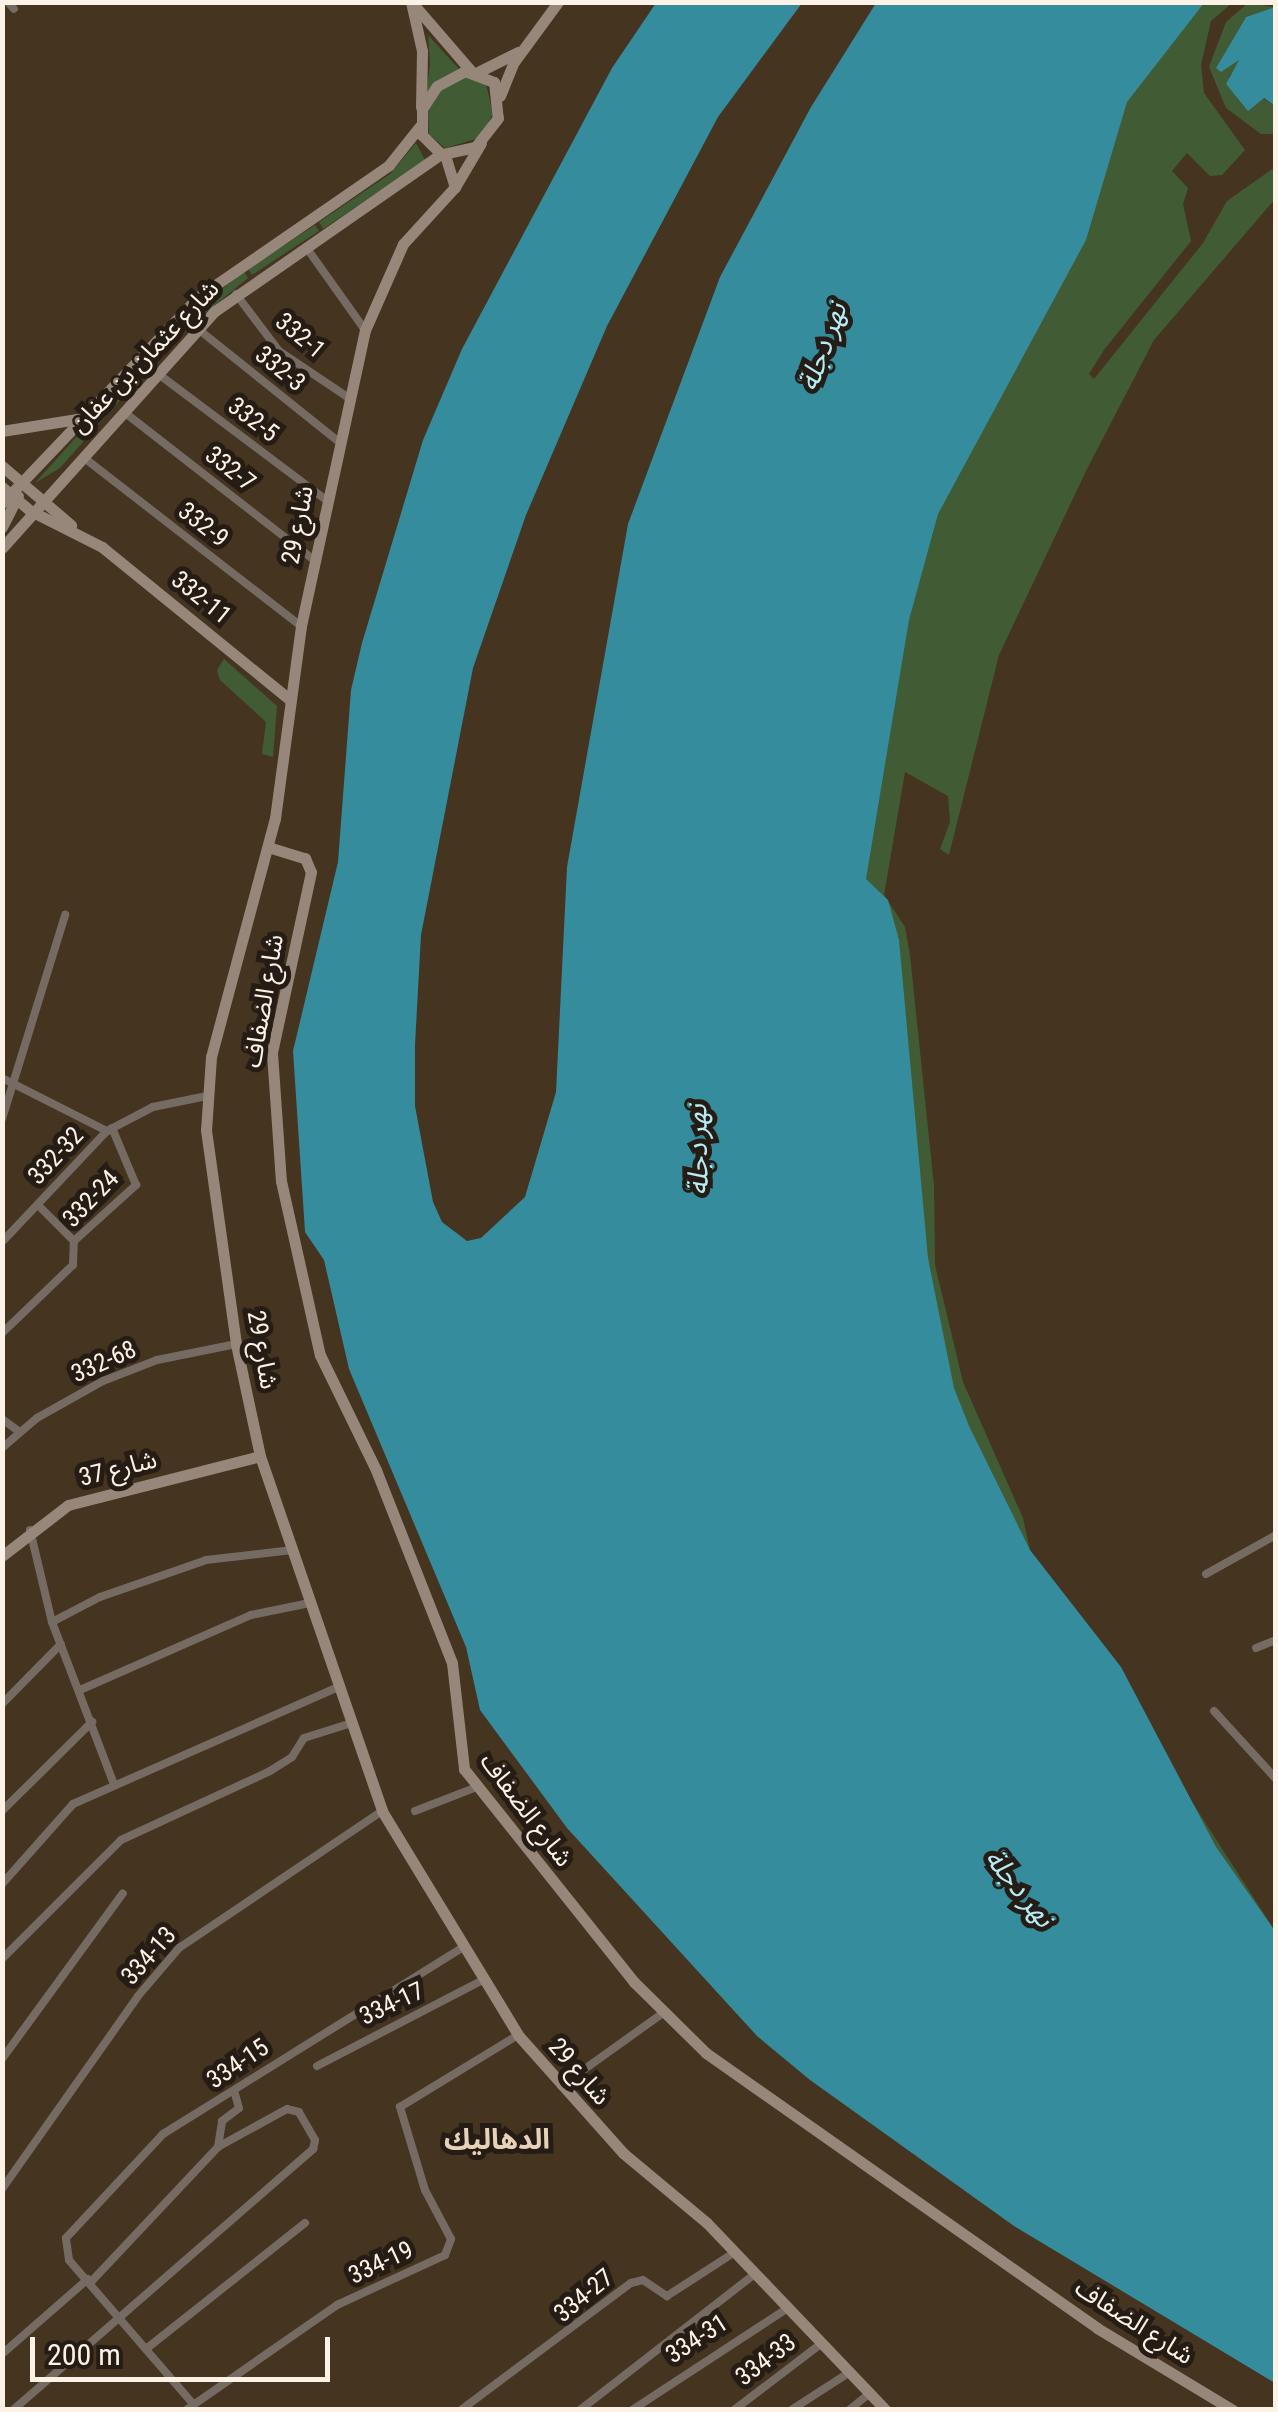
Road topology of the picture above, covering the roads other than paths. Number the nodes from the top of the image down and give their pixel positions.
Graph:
1 (412, 2) edge
2 (558, 2) edge
3 (522, 50) junction
4 (474, 72) junction
5 (500, 96) junction
6 (421, 120) junction
7 (481, 143) junction
8 (443, 154) junction
9 (455, 187) junction
10 (306, 248) junction
11 (236, 294) junction
12 (197, 328) junction
13 (365, 330) junction
14 (157, 372) junction
15 (349, 398) junction
16 (122, 410) junction
17 (80, 417) junction
18 (2, 431) edge
19 (339, 442) junction
20 (81, 456) junction
21 (2, 466) edge
22 (20, 482) junction
23 (8, 496) edge
24 (326, 499) junction
25 (41, 500) junction
26 (31, 511) junction
27 (2, 527) edge
28 (82, 534) junction
29 (2, 548) edge
30 (314, 560) junction
31 (301, 626) junction
32 (290, 700) junction
33 (268, 846) junction
34 (65, 915) dead end
35 (2, 1078) edge
36 (15, 1082) junction
37 (206, 1096) junction
38 (2, 1119) edge
39 (110, 1129) junction
40 (38, 1205) junction
41 (74, 1241) junction
42 (2, 1242) edge
43 (2, 1332) edge
44 (236, 1344) junction
45 (2, 1419) edge
46 (20, 1432) junction
47 (2, 1448) edge
48 (260, 1456) junction
49 (30, 1530) junction
50 (1276, 1536) edge
51 (292, 1550) junction
52 (2, 1556) edge
53 (1206, 1574) dead end
54 (310, 1603) junction
55 (52, 1622) junction
56 (1276, 1640) edge
57 (61, 1644) junction
58 (1256, 1648) dead end
59 (338, 1687) junction
60 (80, 1690) junction
61 (2, 1704) edge
62 (1214, 1710) dead end
63 (92, 1722) junction
64 (352, 1723) junction
65 (1276, 1780) edge
66 (113, 1782) junction
67 (478, 1787) junction
68 (382, 1810) junction
69 (414, 1811) dead end
70 (2, 1812) edge
71 (2, 1884) edge
72 (124, 1893) dead end
73 (466, 1946) junction
74 (2, 1959) edge
75 (485, 1979) junction
76 (663, 2014) junction
77 (518, 2035) junction
78 (2, 2059) edge
79 (317, 2066) dead end
80 (559, 2087) junction
81 (234, 2091) junction
82 (218, 2148) junction
83 (2, 2189) edge
84 (305, 2223) dead end
85 (734, 2252) junction
86 (755, 2274) junction
87 (89, 2281) junction
88 (788, 2308) junction
89 (118, 2316) junction
90 (822, 2343) junction
91 (146, 2349) junction
92 (2, 2354) edge
93 (850, 2372) junction
94 (870, 2393) junction
95 (190, 2407) edge
96 (885, 2409) edge
97 (13, 2410) edge
98 (462, 2410) edge
99 (580, 2410) edge
100 (632, 2410) edge
101 (734, 2410) edge
102 (791, 2410) edge
103 (849, 2410) edge
104 (1232, 2410) edge

1 - 4 street
1 - 6 street
2 - 3 street
3 - 4 street
3 - 5 street
4 - 5 street
4 - 6 street
5 - 7 street
6 - 8 street
6 - 17 street, شارع عثمان بن عفان
7 - 8 street
7 - 9 street, شارع 29
8 - 9 street
8 - 10 street, شارع عثمان بن عفان
9 - 13 street, شارع 29
10 - 11 street, شارع عثمان بن عفان
10 - 13 street
11 - 12 street, شارع عثمان بن عفان
11 - 15 street, 332-1
12 - 14 street, شارع عثمان بن عفان
12 - 19 street, 332-3
13 - 15 street, شارع 29
14 - 16 street, شارع عثمان بن عفان
14 - 24 street, 332-5
15 - 19 street, شارع 29
16 - 20 street, شارع عثمان بن عفان
16 - 30 street, 332-7
17 - 18 street
17 - 22 street, شارع عثمان بن عفان
19 - 24 street, شارع 29
20 - 25 street, شارع عثمان بن عفان
20 - 31 street, 332-9
21 - 22 street, 332-11
22 - 23 street, شارع عثمان بن عفان
22 - 25 street, 332-11
23 - 26 street, 332-11
23 - 27 street, شارع عثمان بن عفان
24 - 30 street, شارع 29
25 - 26 street, شارع عثمان بن عفان
25 - 28 street, 332-11
26 - 28 street, 332-11
26 - 29 street, شارع عثمان بن عفان
28 - 32 street, 332-11
30 - 31 street, شارع 29
31 - 32 street, شارع 29
32 - 33 street, شارع 29
33 - 37 street, شارع 29
33 - 67 street, شارع الضفاف
34 - 36 street
35 - 36 street
36 - 38 street
36 - 39 street
37 - 39 street, 332-32
37 - 44 street, شارع 29
39 - 40 street, 332-32
39 - 41 street, 332-24
40 - 41 street
40 - 42 street, 332-32
41 - 43 street, 332-24
44 - 46 street, 332-68
44 - 48 street, شارع 29
45 - 46 street
46 - 47 street, 332-68
48 - 49 street, شارع 37
48 - 51 street, شارع 29
49 - 52 street, شارع 37
49 - 55 street
50 - 53 street
51 - 54 street, شارع 29
51 - 55 street
54 - 59 street, شارع 29
54 - 60 street
55 - 57 street
56 - 58 street
57 - 60 street
57 - 61 street
59 - 64 street, شارع 29
59 - 66 street
60 - 63 street
62 - 65 street
63 - 66 street
63 - 70 street
64 - 68 street, شارع 29
64 - 74 street
66 - 71 street
67 - 69 street
67 - 76 street, شارع الضفاف
68 - 73 street, شارع 29
68 - 83 street, 334-13
72 - 78 street
73 - 75 street, شارع 29
73 - 81 street, 334-15
75 - 77 street, شارع 29
75 - 79 street, 334-17
76 - 80 street
76 - 104 street, شارع الضفاف
77 - 80 street, شارع 29
77 - 95 street, 334-19
80 - 85 street, شارع 29
81 - 82 street
81 - 87 street, 334-15
82 - 87 street
82 - 89 street
84 - 91 street
85 - 86 street, شارع 29
85 - 98 street, 334-27
86 - 88 street, شارع 29
86 - 99 street
87 - 89 street
87 - 92 street
88 - 90 street, شارع 29
88 - 100 street, 334-31
89 - 91 street
89 - 97 street
90 - 93 street, شارع 29
90 - 101 street, 334-33
91 - 95 street
93 - 94 street, شارع 29
93 - 102 street
94 - 96 street, شارع 29
94 - 103 street

